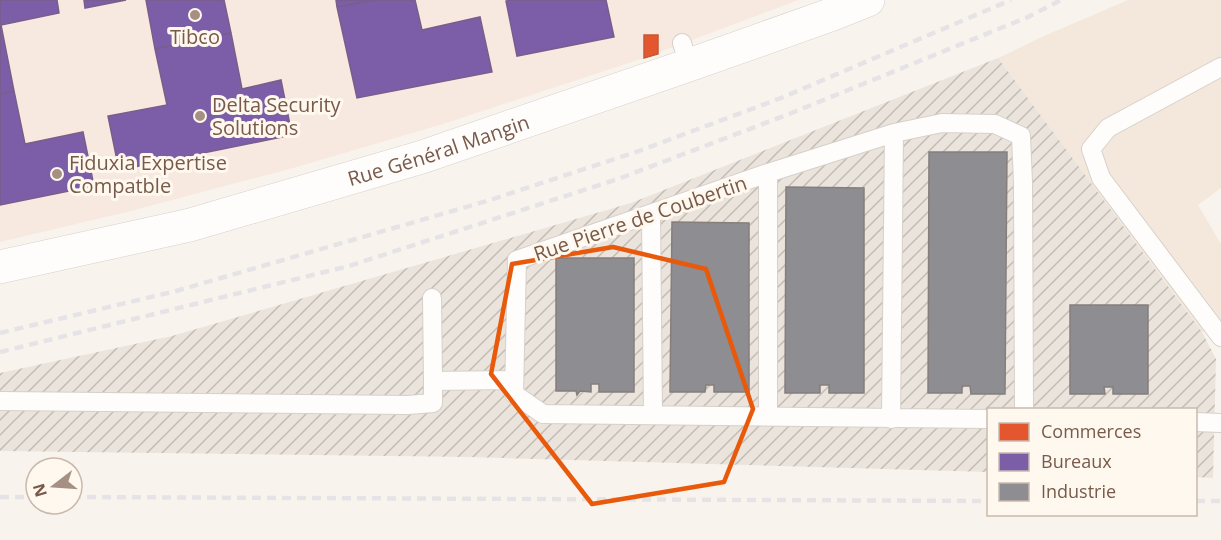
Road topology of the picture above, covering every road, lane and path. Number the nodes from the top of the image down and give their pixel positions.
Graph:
1 (868, 0) edge
2 (1221, 67) edge
3 (894, 133) junction
4 (768, 173) junction
5 (651, 214) junction
6 (0, 267) edge
7 (432, 298) dead end
8 (1221, 337) edge
9 (514, 380) junction
10 (434, 381) junction
11 (0, 400) edge
12 (1024, 408) edge
13 (652, 415) junction
14 (768, 417) junction
15 (891, 419) junction
16 (987, 419) edge
17 (1197, 422) edge
18 (1221, 423) edge

1 - 6 street, Rue Général Mangin
2 - 8 lane
3 - 4 lane, Rue Pierre de Coubertin
3 - 12 lane, Rue Pierre de Coubertin
3 - 15 lane
4 - 5 lane, Rue Pierre de Coubertin
4 - 14 lane
5 - 9 lane, Rue Pierre de Coubertin
5 - 13 lane
7 - 10 lane
9 - 10 lane
9 - 13 lane
10 - 11 lane
13 - 14 lane
14 - 15 lane
15 - 16 lane
17 - 18 lane

